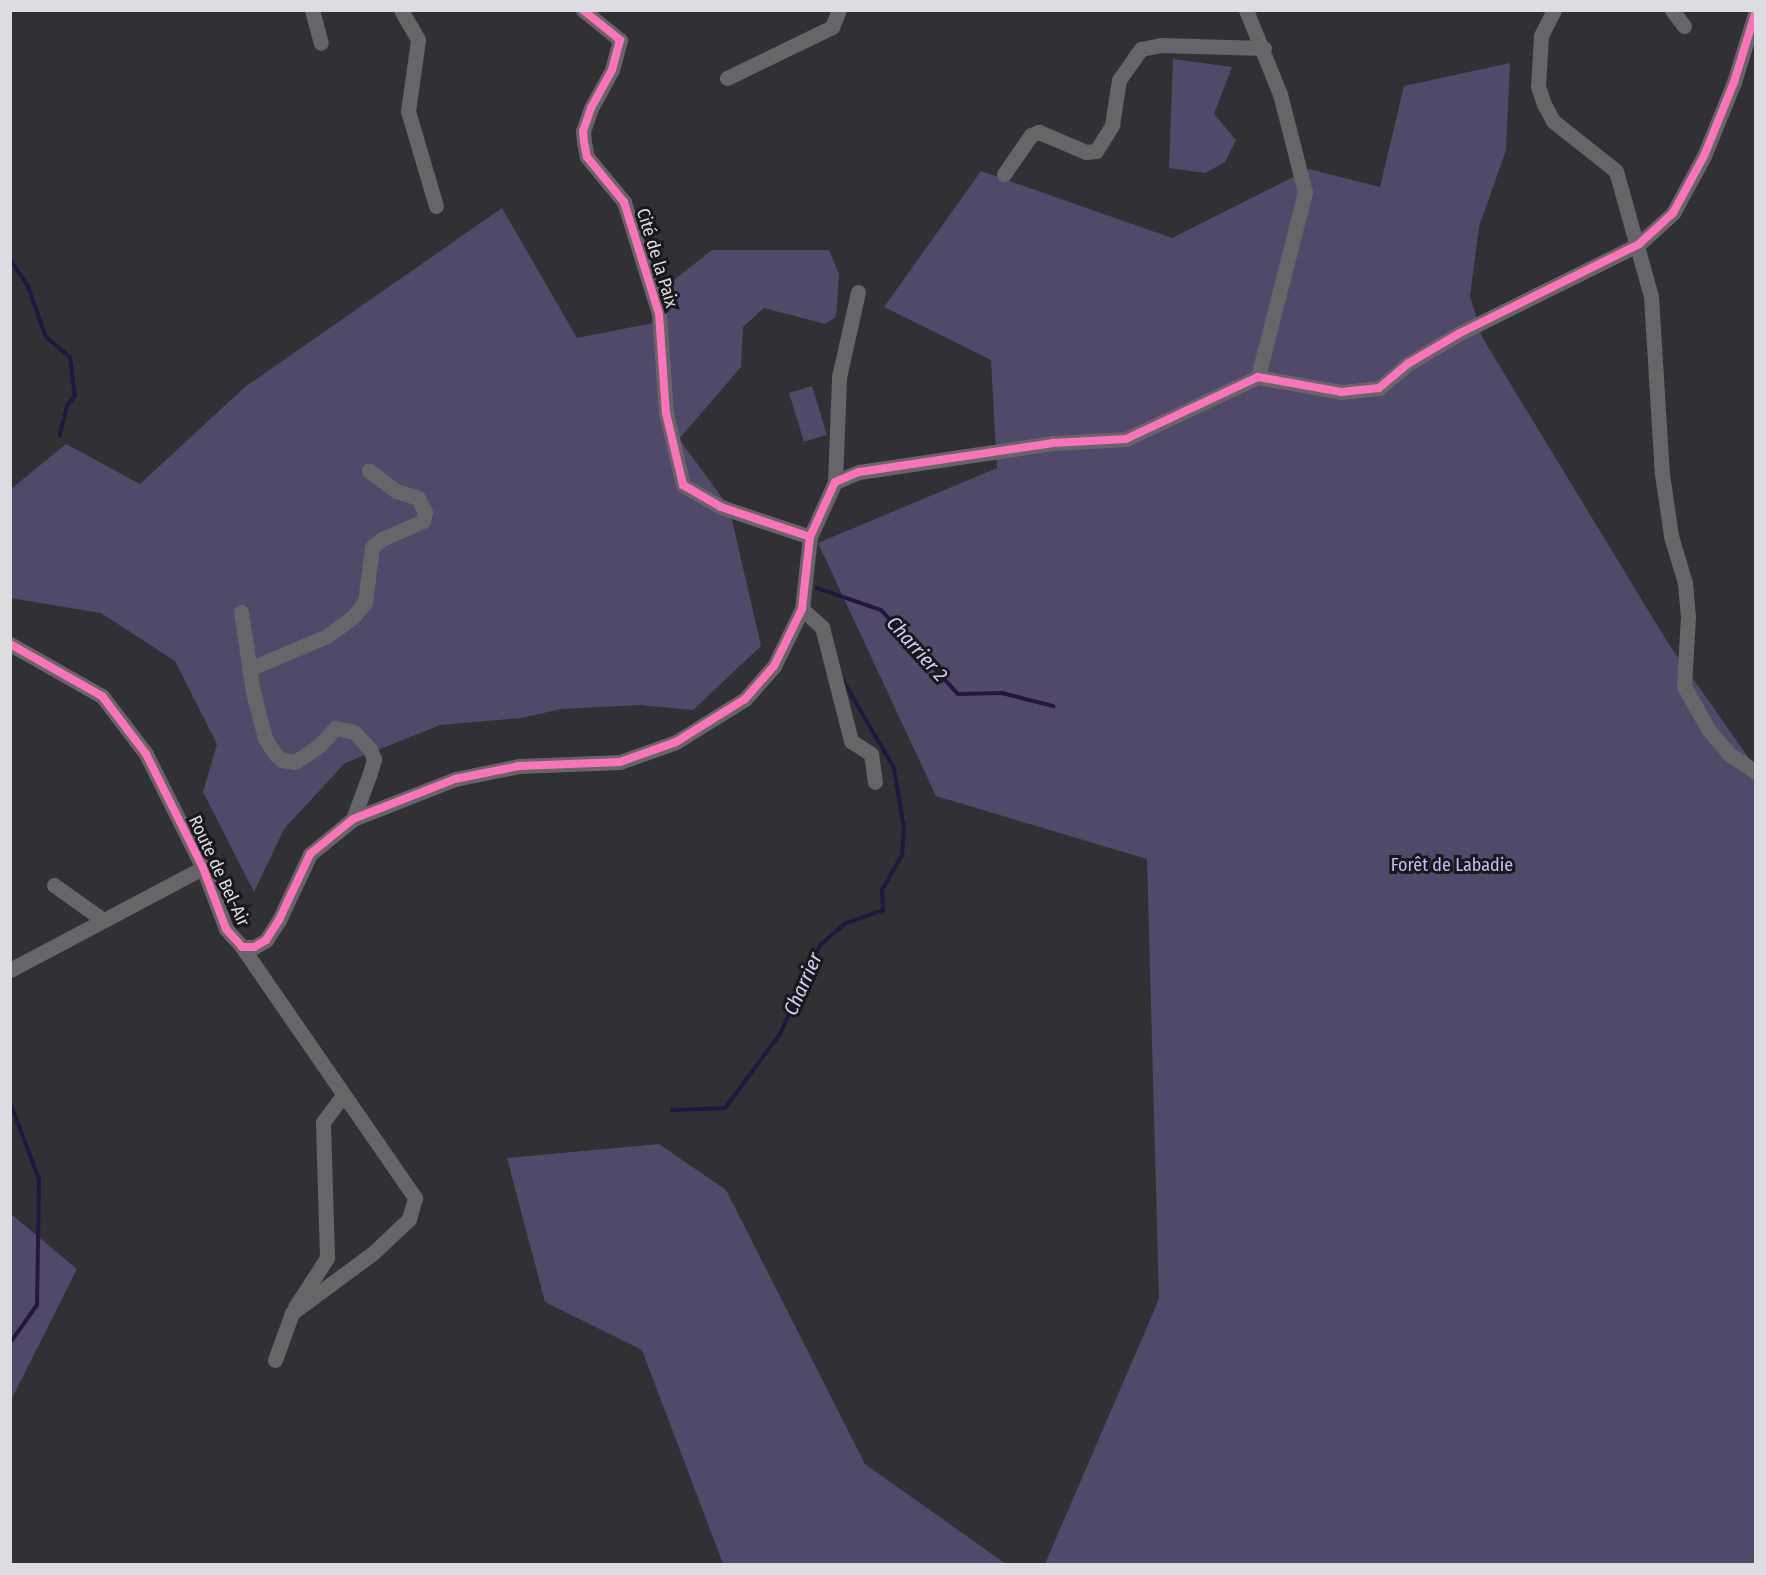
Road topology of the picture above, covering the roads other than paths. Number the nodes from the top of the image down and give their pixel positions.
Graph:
1 (312, 10) edge
2 (401, 10) edge
3 (584, 10) edge
4 (839, 10) edge
5 (1246, 10) edge
6 (1554, 10) edge
7 (1672, 10) edge
8 (1755, 11) edge
9 (1684, 26) dead end
10 (321, 43) dead end
11 (1264, 48) junction
12 (727, 78) dead end
13 (1004, 174) dead end
14 (436, 206) dead end
15 (1640, 244) junction
16 (858, 292) dead end
17 (1258, 377) junction
18 (369, 471) dead end
19 (835, 482) junction
20 (810, 537) junction
21 (802, 609) junction
22 (241, 612) dead end
23 (10, 644) edge
24 (249, 669) junction
25 (1755, 772) edge
26 (875, 782) dead end
27 (352, 819) junction
28 (203, 868) junction
29 (54, 885) dead end
30 (103, 920) junction
31 (242, 947) junction
32 (10, 970) edge
33 (343, 1095) junction
34 (292, 1313) junction
35 (275, 1360) dead end

1 - 10 street
2 - 14 street
3 - 20 street, Cité de la Paix
4 - 12 street
5 - 11 street
6 - 15 street
7 - 9 street
8 - 15 street
11 - 13 street
11 - 17 street
15 - 17 street
15 - 25 street
16 - 19 street
17 - 19 street
18 - 24 street
19 - 20 street, Route de Bel-Air
20 - 21 street, Route de Bel-Air
21 - 26 street
21 - 27 street, Route de Bel-Air
22 - 24 street
23 - 28 street, Route de Bel-Air
24 - 27 street
27 - 31 street, Route de Bel-Air
28 - 30 street
28 - 31 street, Route de Bel-Air
29 - 30 street
30 - 32 street
31 - 33 street
33 - 34 street
33 - 34 street
34 - 35 street

